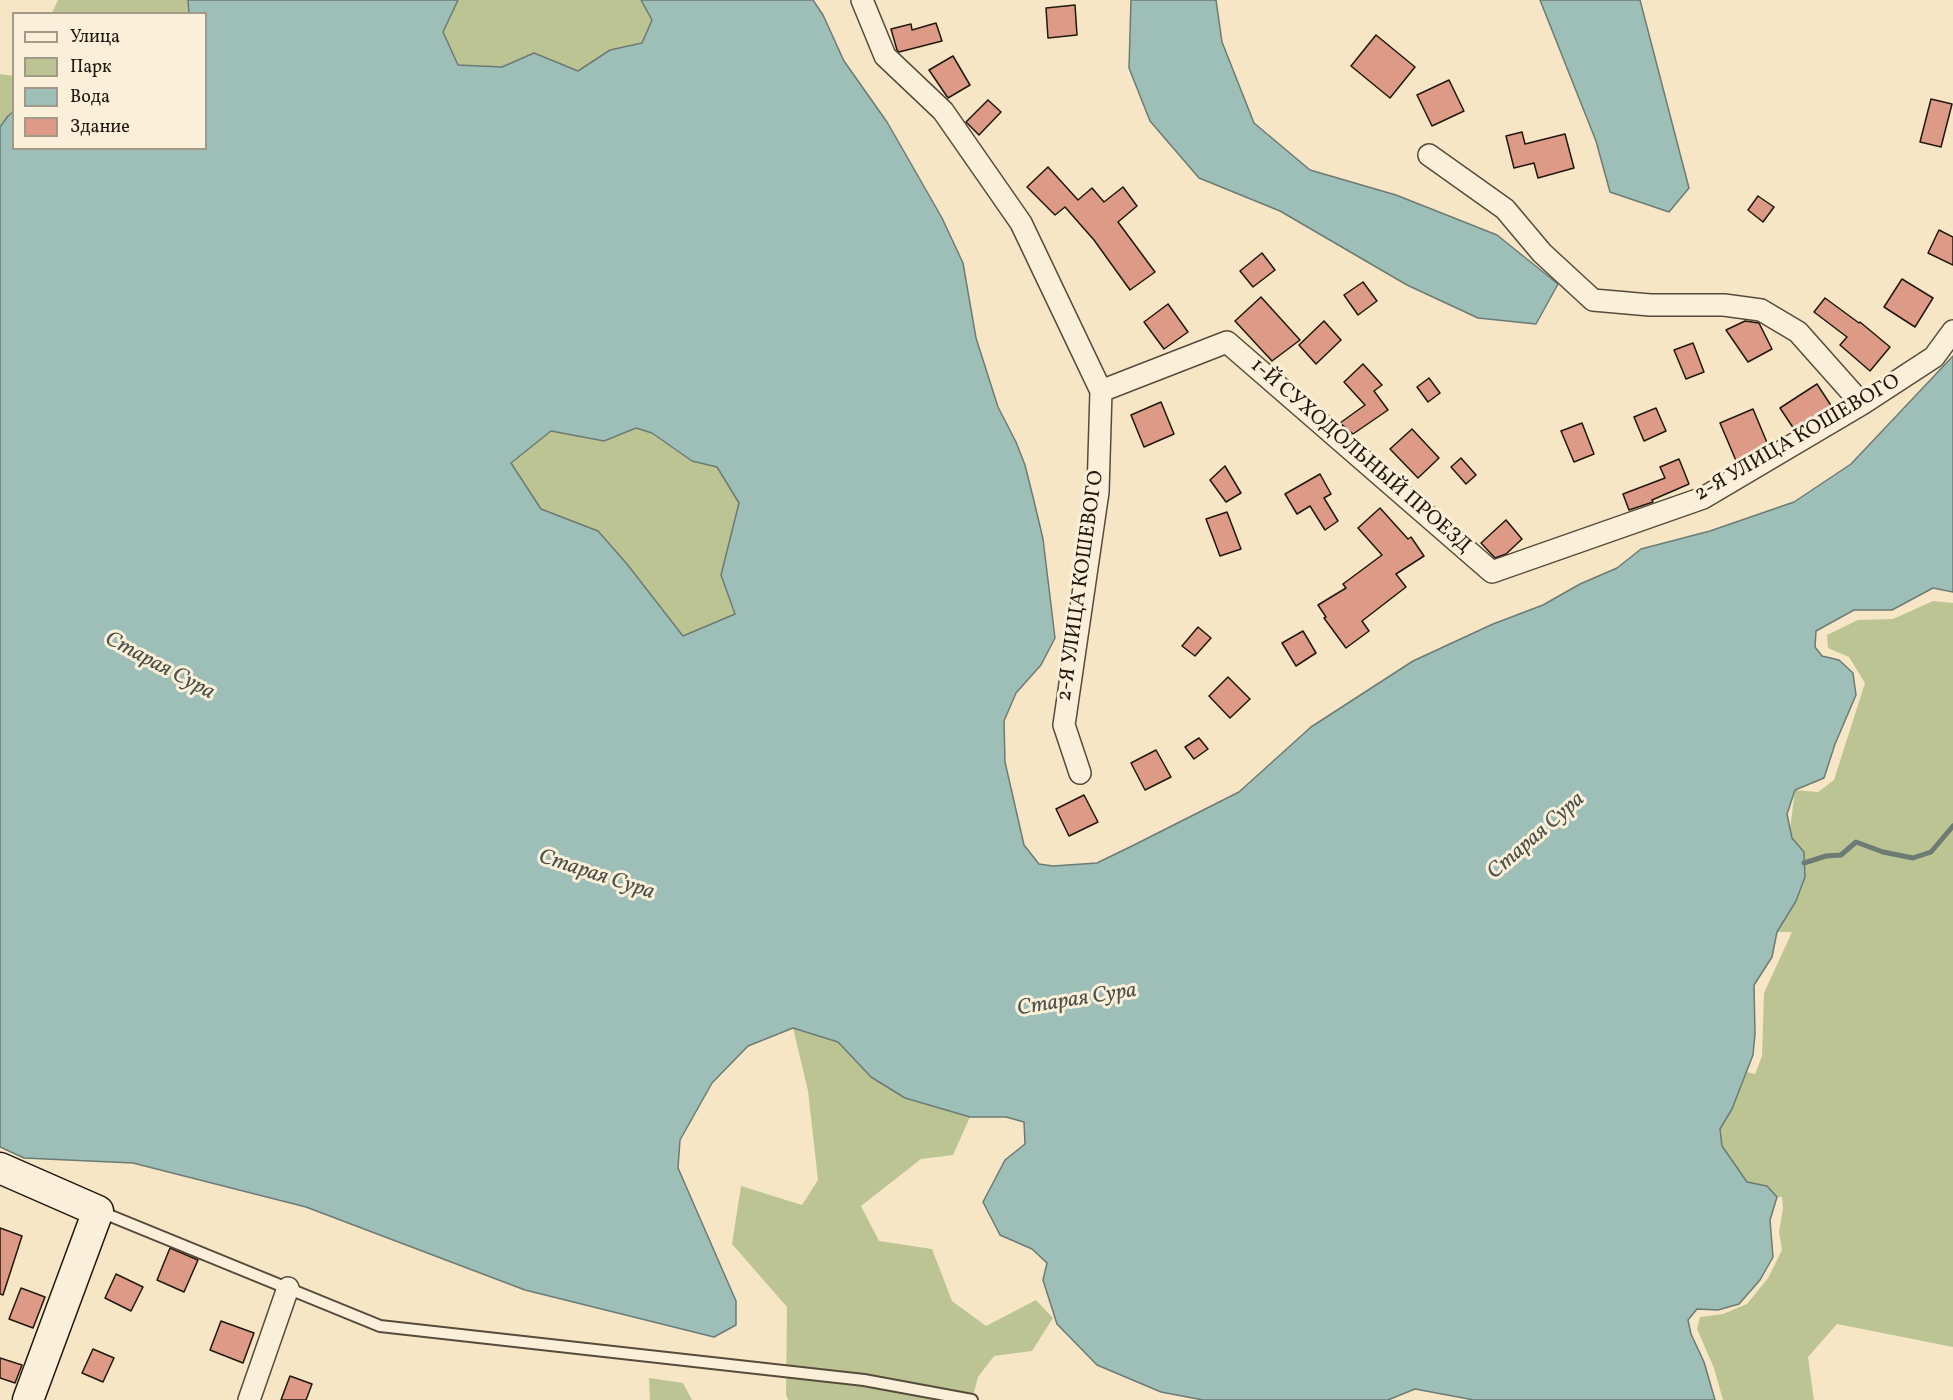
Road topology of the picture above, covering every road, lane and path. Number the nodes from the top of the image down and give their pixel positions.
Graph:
1 (862, 0) edge
2 (1429, 155) dead end
3 (1953, 331) edge
4 (1101, 392) junction
5 (1862, 404) junction
6 (1492, 572) joint
7 (1080, 773) dead end
8 (0, 1168) edge
9 (98, 1211) junction
10 (288, 1288) junction
11 (28, 1400) edge
12 (249, 1400) edge
13 (972, 1400) edge

1 - 4 street, 2-Я УЛИЦА КОШЕВОГО
2 - 5 street
3 - 5 street, 2-Я УЛИЦА КОШЕВОГО
4 - 6 street, 1-Й СУХОДОЛЬНЫЙ ПРОЕЗД
4 - 7 street, 2-Я УЛИЦА КОШЕВОГО
5 - 6 street, 2-Я УЛИЦА КОШЕВОГО
8 - 9 street
9 - 10 lane
9 - 11 street
10 - 12 street
10 - 13 lane

